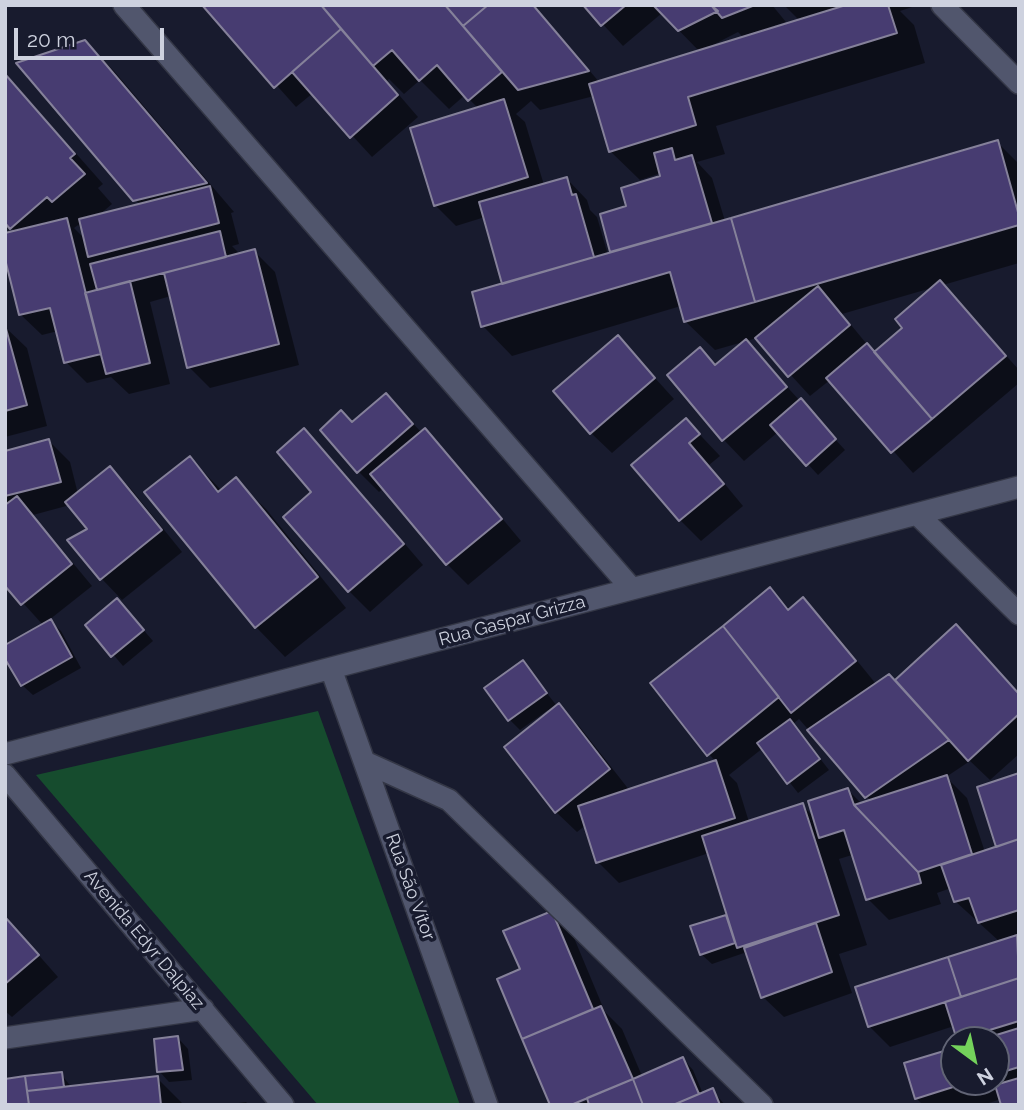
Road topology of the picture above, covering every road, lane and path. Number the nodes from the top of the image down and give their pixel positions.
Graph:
1 (124, 5) edge
2 (942, 5) edge
3 (1019, 83) edge
4 (1019, 487) edge
5 (917, 514) junction
6 (632, 589) junction
7 (1019, 614) edge
8 (331, 669) junction
9 (5, 754) edge
10 (365, 762) junction
11 (5, 775) edge
12 (203, 1009) junction
13 (5, 1038) edge
14 (283, 1105) edge
15 (488, 1105) edge
16 (762, 1105) edge

1 - 6 street
2 - 3 street
4 - 5 street, Rua Gaspar Grizza
5 - 6 street, Rua Gaspar Grizza
5 - 7 street
6 - 8 street, Rua Gaspar Grizza
8 - 9 street, Rua Gaspar Grizza
8 - 10 street, Rua São Vítor
10 - 15 street, Rua São Vítor
10 - 16 street
11 - 12 street, Avenida Edyr Dalpiaz
12 - 13 street
12 - 14 street, Avenida Edyr Dalpiaz

